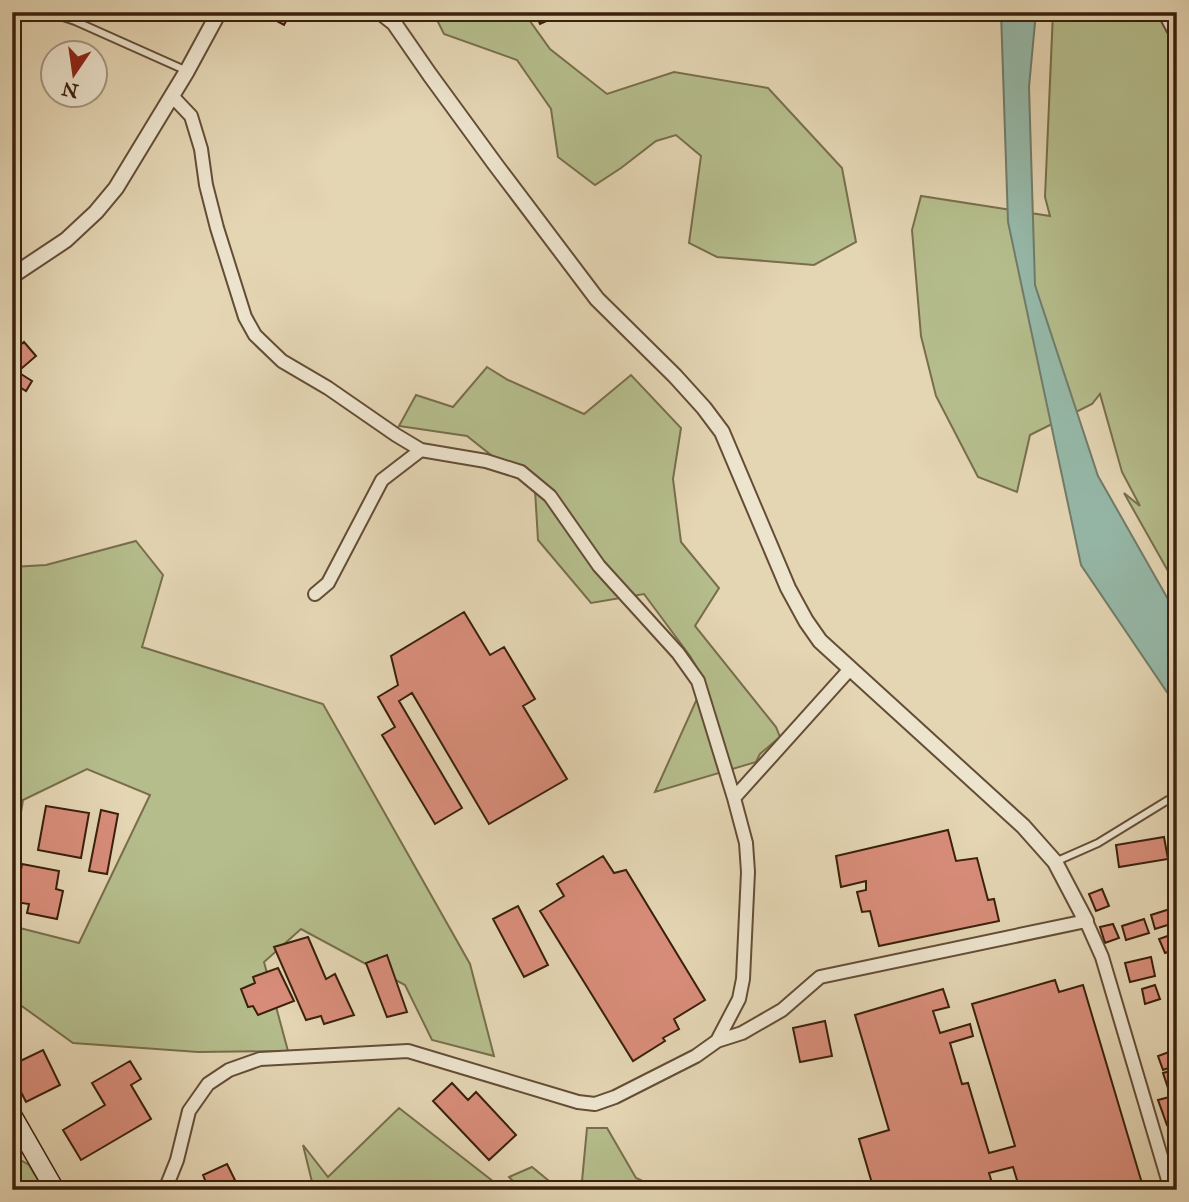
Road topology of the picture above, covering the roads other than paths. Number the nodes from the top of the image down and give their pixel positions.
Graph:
1 (48, 12) edge
2 (219, 12) edge
3 (380, 12) edge
4 (1164, 12) edge
5 (1177, 36) edge
6 (187, 71) junction
7 (172, 96) junction
8 (12, 276) edge
9 (421, 450) junction
10 (315, 594) dead end
11 (850, 669) junction
12 (734, 798) junction
13 (1177, 803) edge
14 (1055, 862) junction
15 (1086, 920) junction
16 (717, 1041) junction
17 (12, 1115) edge
18 (55, 1190) edge
19 (165, 1190) edge
20 (1171, 1190) edge

1 - 6 lane
2 - 6 street
3 - 11 street
4 - 5 street
6 - 7 street
7 - 8 street
7 - 9 street
9 - 10 street
9 - 12 street
11 - 12 street
11 - 14 street
12 - 16 street
13 - 14 lane
14 - 15 street
15 - 16 street
15 - 20 street
16 - 19 street
17 - 18 main road

